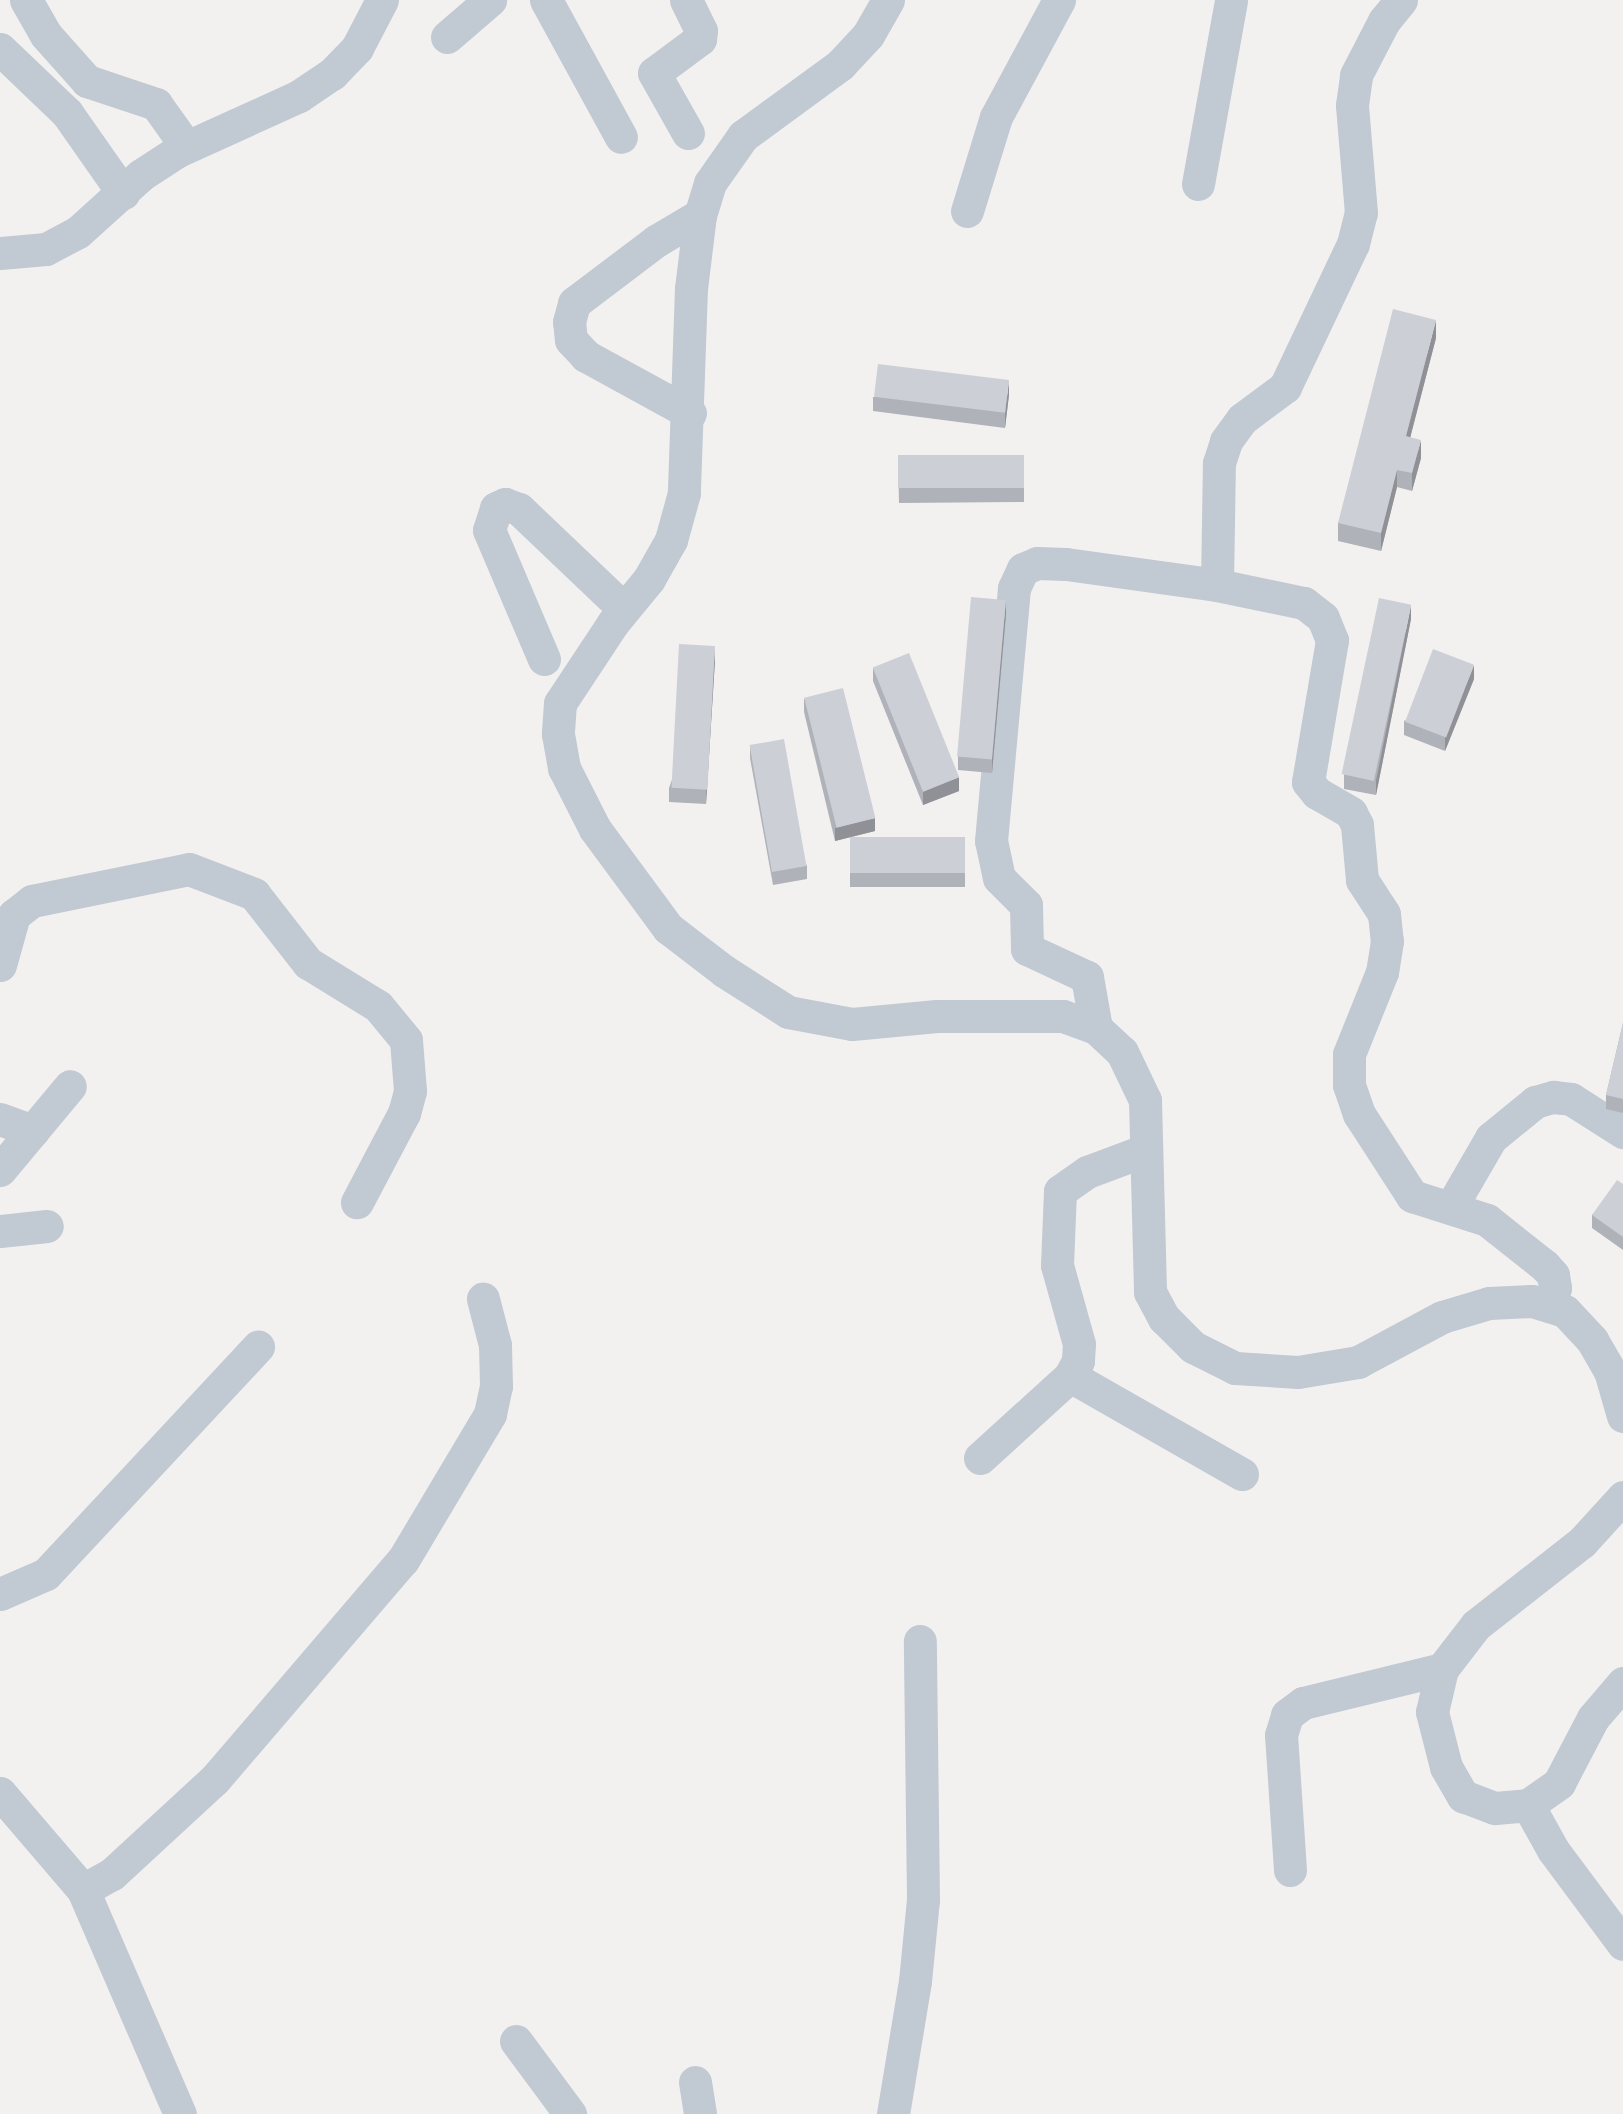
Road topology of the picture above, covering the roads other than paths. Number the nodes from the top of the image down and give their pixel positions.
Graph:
1 (26, 0) edge
2 (358, 0) edge
3 (382, 0) edge
4 (490, 0) edge
5 (546, 0) edge
6 (686, 0) edge
7 (888, 0) edge
8 (1059, 0) edge
9 (1230, 0) edge
10 (1401, 0) edge
11 (447, 37) dead end
12 (0, 49) edge
13 (345, 59) junction
14 (688, 133) dead end
15 (621, 137) dead end
16 (186, 146) junction
17 (1198, 184) dead end
18 (123, 193) junction
19 (967, 211) dead end
20 (700, 215) junction
21 (0, 253) edge
22 (690, 413) junction
23 (1217, 584) junction
24 (624, 609) junction
25 (544, 659) dead end
26 (0, 965) edge
27 (1096, 1028) junction
28 (70, 1086) dead end
29 (0, 1119) edge
30 (33, 1130) junction
31 (1623, 1132) edge
32 (1146, 1150) junction
33 (0, 1170) edge
34 (357, 1202) dead end
35 (1451, 1208) junction
36 (47, 1226) dead end
37 (0, 1231) edge
38 (484, 1300) dead end
39 (1550, 1304) junction
40 (258, 1347) dead end
41 (1070, 1376) junction
42 (1623, 1416) edge
43 (981, 1458) dead end
44 (1242, 1474) dead end
45 (1623, 1497) edge
46 (0, 1594) edge
47 (920, 1641) dead end
48 (1441, 1669) junction
49 (1623, 1683) edge
50 (0, 1793) edge
51 (1528, 1805) junction
52 (1290, 1870) dead end
53 (83, 1890) junction
54 (1623, 1944) edge
55 (516, 2041) dead end
56 (695, 2082) dead end
57 (180, 2114) edge
58 (570, 2114) edge
59 (700, 2114) edge
60 (892, 2114) edge

1 - 16 street
2 - 13 street
3 - 13 street
4 - 11 street
5 - 15 street
6 - 14 street
7 - 20 street
8 - 19 street
9 - 17 street
10 - 23 street
12 - 18 street
13 - 16 street
16 - 18 street
18 - 21 street
20 - 22 street
20 - 22 street
22 - 24 street
23 - 27 street
23 - 35 street
24 - 25 street
24 - 27 street
26 - 34 street
27 - 32 street
28 - 30 street
29 - 30 street
30 - 33 street
31 - 35 street
32 - 39 street
32 - 41 street
35 - 39 street
36 - 37 street
38 - 53 street
39 - 42 street
40 - 46 street
41 - 43 street
41 - 44 street
45 - 48 street
47 - 60 street
48 - 51 street
48 - 52 street
49 - 51 street
50 - 53 street
51 - 54 street
53 - 57 street
55 - 58 street
56 - 59 street

